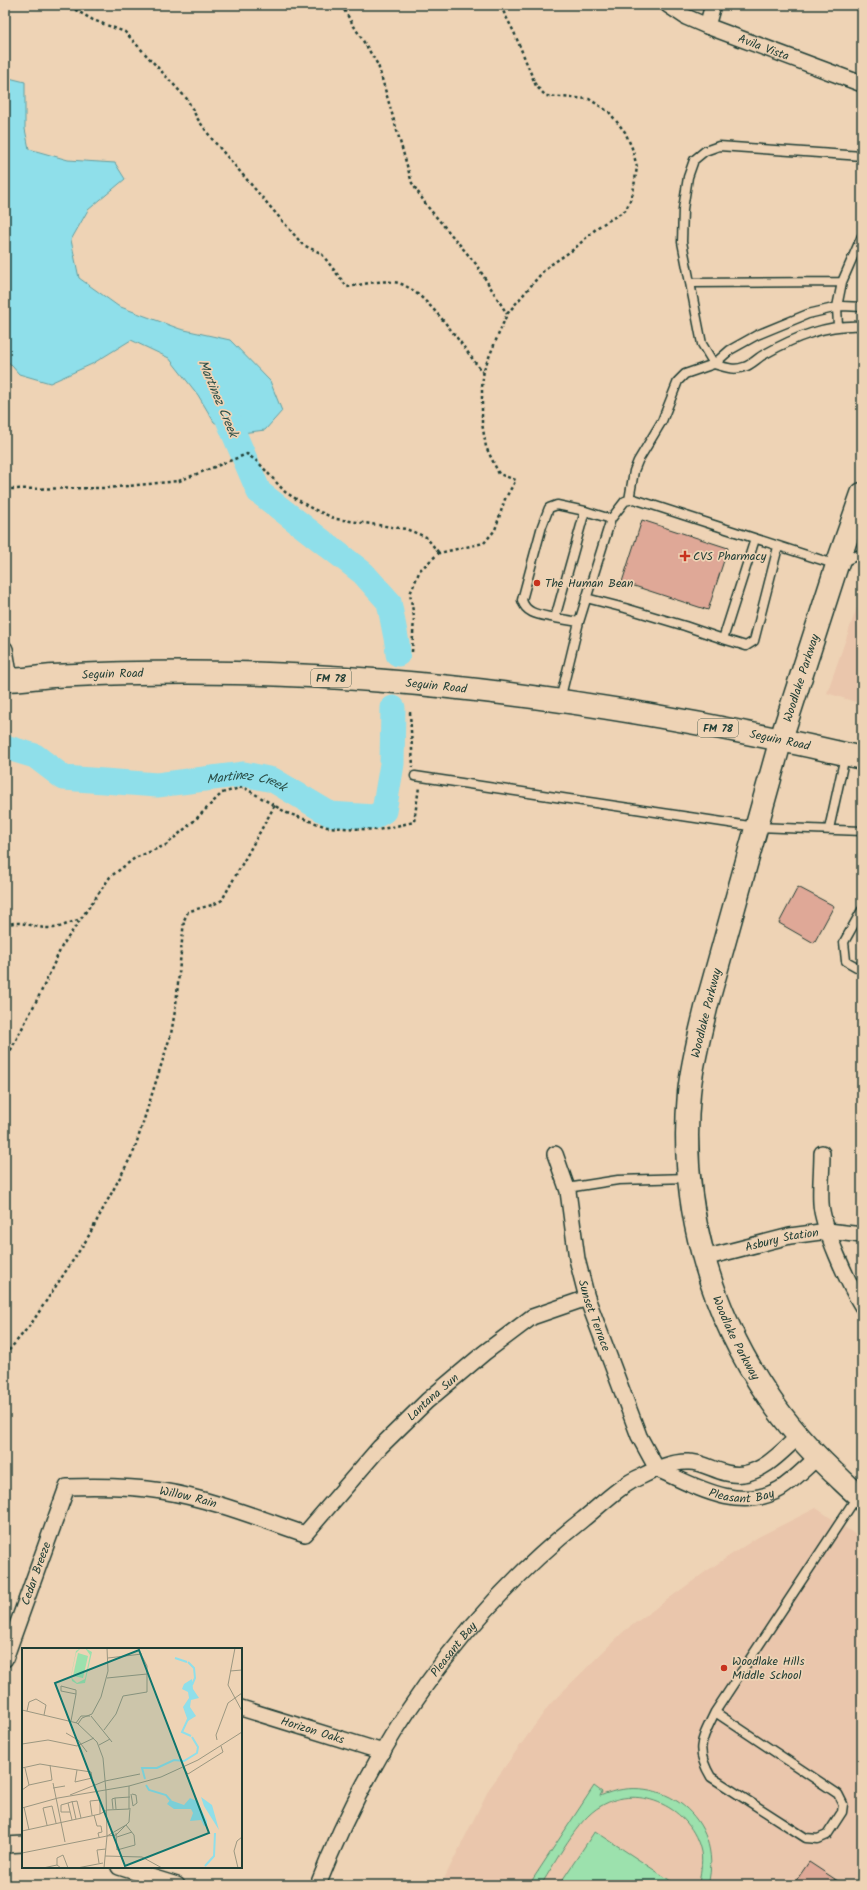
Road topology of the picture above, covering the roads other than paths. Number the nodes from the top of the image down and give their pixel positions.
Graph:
1 (668, 5) edge
2 (713, 5) edge
3 (707, 26) junction
4 (862, 84) edge
5 (862, 156) edge
6 (862, 236) edge
7 (842, 282) junction
8 (690, 284) junction
9 (837, 307) junction
10 (862, 307) edge
11 (838, 326) junction
12 (862, 326) edge
13 (714, 364) junction
14 (629, 500) junction
15 (861, 500) edge
16 (585, 511) junction
17 (611, 518) junction
18 (755, 539) junction
19 (778, 547) junction
20 (862, 553) edge
21 (837, 565) junction
22 (586, 598) junction
23 (555, 618) junction
24 (579, 622) junction
25 (723, 639) junction
26 (5, 649) edge
27 (8, 680) edge
28 (560, 700) junction
29 (781, 739) junction
30 (853, 756) edge
31 (415, 776) road end
32 (756, 827) junction
33 (829, 829) junction
34 (862, 831) edge
35 (862, 910) edge
36 (862, 970) edge
37 (822, 1153) dead end
38 (555, 1154) dead end
39 (689, 1178) junction
40 (567, 1188) junction
41 (828, 1231) junction
42 (862, 1235) edge
43 (704, 1258) junction
44 (587, 1298) junction
45 (862, 1306) edge
46 (798, 1437) junction
47 (818, 1457) junction
48 (657, 1469) junction
49 (730, 1474) junction
50 (67, 1486) joint
51 (860, 1496) edge
52 (728, 1498) junction
53 (306, 1534) joint
54 (12, 1653) edge
55 (242, 1708) edge
56 (715, 1712) junction
57 (383, 1752) junction
58 (22, 1844) edge
59 (5, 1845) edge
60 (122, 1868) edge
61 (177, 1885) edge
62 (318, 1885) edge

1 - 3 street, Avila Vista
2 - 3 street
3 - 4 street, Avila Vista
5 - 8 lane
6 - 7 lane
7 - 8 lane
7 - 9 lane
8 - 13 lane
9 - 10 lane
9 - 11 lane
9 - 13 lane
11 - 12 lane
11 - 13 lane
13 - 14 lane
14 - 17 lane
14 - 18 lane
15 - 21 street, Woodlake Parkway
16 - 17 lane
16 - 23 lane
16 - 23 lane
17 - 22 lane
18 - 19 lane
18 - 25 lane
19 - 21 lane
19 - 25 lane
20 - 21 lane
21 - 29 street, Woodlake Parkway
22 - 24 lane
22 - 25 lane
23 - 24 lane
24 - 28 lane
26 - 27 street
27 - 28 street, Seguin Road / FM 78
28 - 29 street, Seguin Road / FM 78
29 - 30 street, Seguin Road / FM 78
29 - 32 street, Woodlake Parkway
30 - 33 lane
31 - 32 lane
32 - 33 lane
32 - 39 street, Woodlake Parkway
33 - 34 lane
35 - 36 lane
37 - 41 street
38 - 40 street, Sunset Terrace
39 - 40 lane
39 - 43 street, Woodlake Parkway
40 - 44 street, Sunset Terrace
41 - 42 street, Asbury Station
41 - 43 street, Asbury Station
41 - 45 street
43 - 46 street, Woodlake Parkway
44 - 48 street, Sunset Terrace
44 - 53 street, Lantana Sun
46 - 47 street, Woodlake Parkway
46 - 49 street, Pleasant Bay
47 - 51 street, Woodlake Parkway
47 - 52 street, Pleasant Bay
48 - 49 street, Pleasant Bay
48 - 52 street, Pleasant Bay
48 - 57 street, Pleasant Bay
49 - 52 street
50 - 53 street, Willow Rain
50 - 54 street, Cedar Breeze
51 - 56 lane
55 - 57 street, Horizon Oaks
56 - 56 lane
57 - 62 street, Pleasant Bay
58 - 59 street
60 - 61 street

